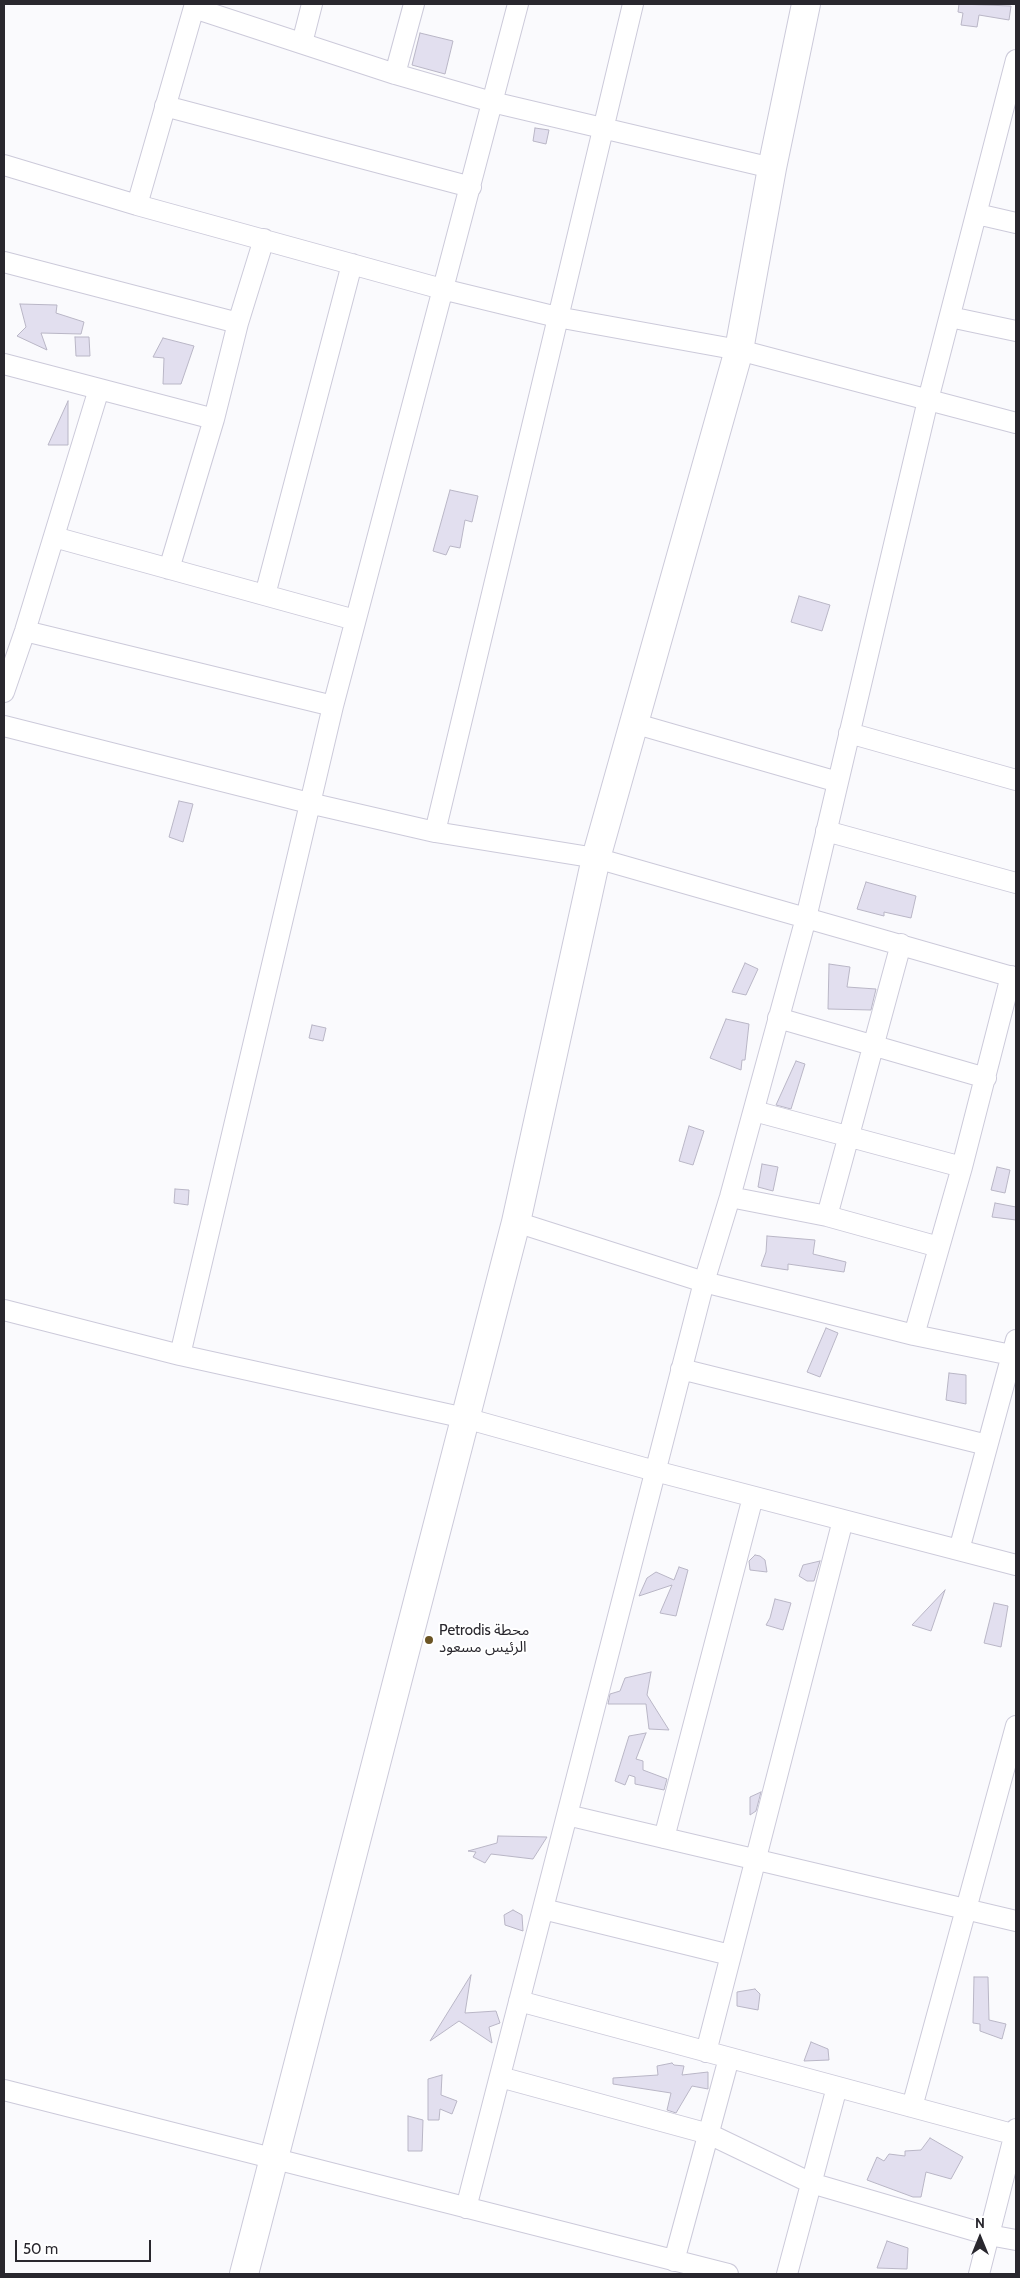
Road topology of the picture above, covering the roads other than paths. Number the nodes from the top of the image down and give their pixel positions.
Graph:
1 (312, 4) edge
2 (414, 4) edge
3 (518, 4) edge
4 (633, 4) edge
5 (806, 4) edge
6 (194, 6) edge
7 (302, 43) junction
8 (1016, 60) edge
9 (395, 74) junction
10 (492, 102) junction
11 (166, 106) junction
12 (603, 128) junction
13 (4, 165) edge
14 (772, 168) junction
15 (470, 187) junction
16 (137, 205) junction
17 (977, 214) junction
18 (1016, 223) edge
19 (264, 239) junction
20 (4, 262) edge
21 (352, 264) junction
22 (442, 290) junction
23 (557, 317) junction
24 (950, 317) junction
25 (238, 322) junction
26 (1016, 331) edge
27 (738, 350) junction
28 (4, 364) edge
29 (99, 388) junction
30 (928, 400) junction
31 (214, 420) junction
32 (1016, 423) edge
33 (54, 537) junction
34 (169, 569) junction
35 (265, 595) junction
36 (355, 620) junction
37 (25, 631) junction
38 (4, 692) edge
39 (333, 706) junction
40 (633, 723) junction
41 (4, 726) edge
42 (849, 733) junction
43 (1016, 780) edge
44 (838, 782) junction
45 (308, 803) junction
46 (826, 831) junction
47 (435, 832) junction
48 (596, 858) junction
49 (1016, 883) edge
50 (806, 918) junction
51 (901, 944) junction
52 (1014, 977) edge
53 (778, 1018) junction
54 (874, 1044) junction
55 (986, 1078) junction
56 (754, 1111) junction
57 (847, 1138) junction
58 (962, 1168) junction
59 (730, 1197) junction
60 (827, 1216) junction
61 (516, 1222) junction
62 (939, 1247) junction
63 (704, 1282) junction
64 (4, 1310) edge
65 (914, 1335) junction
66 (1015, 1350) edge
67 (180, 1355) junction
68 (681, 1369) junction
69 (465, 1418) junction
70 (987, 1445) junction
71 (655, 1471) junction
72 (754, 1496) junction
73 (843, 1520) junction
74 (959, 1550) junction
75 (1016, 1565) edge
76 (1016, 1726) edge
77 (567, 1814) junction
78 (664, 1838) junction
79 (755, 1859) junction
80 (543, 1909) junction
81 (966, 1909) junction
82 (1016, 1921) edge
83 (730, 1955) junction
84 (518, 2001) junction
85 (706, 2052) junction
86 (729, 2058) junction
87 (500, 2077) junction
88 (837, 2087) junction
89 (4, 2090) edge
90 (912, 2107) junction
91 (1016, 2133) edge
92 (709, 2134) junction
93 (275, 2159) junction
94 (811, 2183) junction
95 (466, 2208) junction
96 (989, 2235) junction
97 (1016, 2240) edge
98 (674, 2261) junction
99 (244, 2274) edge
100 (728, 2274) edge
101 (787, 2274) edge
102 (978, 2274) edge

1 - 7 street
2 - 9 street
3 - 10 street
4 - 12 street
5 - 14 main road
6 - 7 street
6 - 11 street
7 - 9 street
8 - 17 street
9 - 10 street
10 - 12 street
10 - 15 street
11 - 15 street
11 - 16 street
12 - 14 street
12 - 23 street
13 - 16 street
14 - 27 main road
15 - 22 street
16 - 19 street
17 - 18 street
17 - 24 street
19 - 21 street
19 - 25 street
20 - 25 street
21 - 22 street
21 - 35 street
22 - 23 street
22 - 36 street
23 - 27 street
23 - 47 street
24 - 26 street
24 - 30 street
25 - 31 street
27 - 30 street
27 - 40 main road
28 - 29 street
29 - 31 street
29 - 33 street
30 - 32 street
30 - 42 street
31 - 34 street
33 - 34 street
33 - 37 street
34 - 35 street
35 - 36 street
36 - 39 street
37 - 38 street
37 - 39 street
39 - 45 street
40 - 44 street
40 - 48 main road
41 - 45 street
42 - 43 street
42 - 44 street
44 - 46 street
45 - 47 street
45 - 67 street
46 - 49 street
46 - 50 street
47 - 48 street
48 - 50 street
48 - 61 main road
50 - 51 street
50 - 53 street
51 - 52 street
51 - 54 street
52 - 55 street
53 - 54 street
53 - 56 street
54 - 55 street
54 - 57 street
55 - 58 street
56 - 57 street
56 - 59 street
57 - 58 street
57 - 60 street
58 - 62 street
59 - 60 street
59 - 63 street
60 - 62 street
61 - 63 street
61 - 69 main road
62 - 65 street
63 - 65 street
63 - 68 street
64 - 67 street
65 - 66 street
66 - 70 street
67 - 69 street
68 - 70 street
68 - 71 street
69 - 71 street
69 - 93 main road
70 - 74 street
71 - 72 street
71 - 77 street
72 - 73 street
72 - 78 street
73 - 74 street
73 - 79 street
74 - 75 street
76 - 81 street
77 - 78 street
77 - 80 street
78 - 79 street
79 - 81 street
79 - 83 street
80 - 83 street
80 - 84 street
81 - 82 street
81 - 90 street
83 - 85 street
84 - 85 street
84 - 87 street
85 - 86 street
86 - 88 street
86 - 92 street
87 - 92 street
87 - 95 street
88 - 90 street
88 - 94 street
89 - 93 street
90 - 91 street
91 - 96 street
92 - 94 street
92 - 98 street
93 - 95 street
93 - 99 main road
94 - 96 street
94 - 101 street
95 - 98 street
96 - 97 street
96 - 102 street
98 - 100 street

